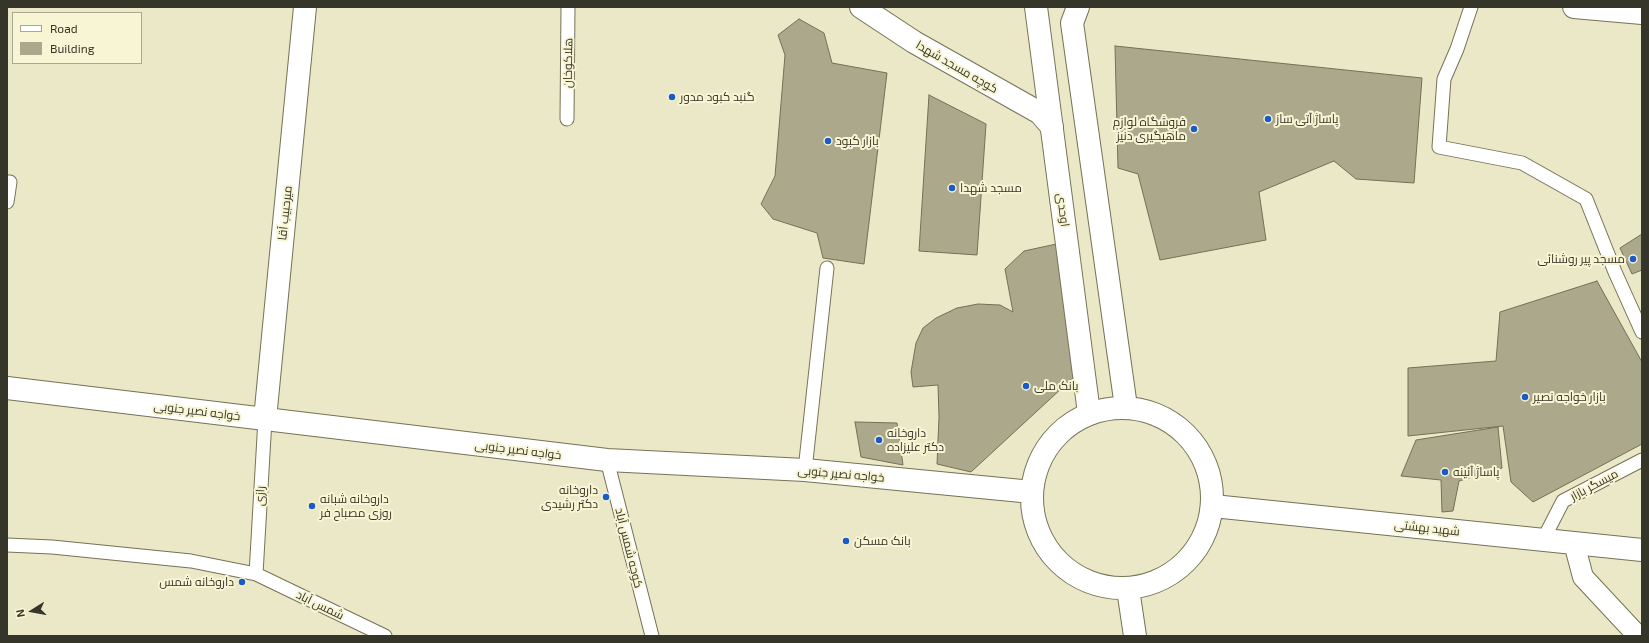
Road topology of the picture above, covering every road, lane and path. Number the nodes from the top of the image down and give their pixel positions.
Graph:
1 (305, 7) edge
2 (568, 7) edge
3 (860, 7) edge
4 (1036, 7) edge
5 (1471, 7) edge
6 (1574, 7) edge
7 (1642, 13) edge
8 (1075, 15) edge
9 (567, 119) dead end
10 (1052, 127) junction
11 (7, 182) edge
12 (7, 202) edge
13 (827, 268) dead end
14 (1642, 332) edge
15 (7, 388) edge
16 (1126, 407) junction
17 (1089, 413) junction
18 (265, 419) junction
19 (607, 460) junction
20 (1642, 460) edge
21 (805, 470) junction
22 (1032, 492) junction
23 (1213, 506) junction
24 (1543, 540) junction
25 (1574, 544) junction
26 (7, 545) edge
27 (1642, 550) edge
28 (256, 574) junction
29 (1128, 589) junction
30 (385, 636) edge
31 (652, 636) edge
32 (1135, 636) edge
33 (1638, 636) edge

1 - 18 street, میرحبیب آقا
2 - 9 lane, هلاکوخان
3 - 10 street, کوچه مسجد شهدا
4 - 10 street, اوحدی
5 - 14 lane
6 - 7 street
8 - 16 street
10 - 17 street, اوحدی
11 - 12 lane
13 - 21 lane
15 - 18 street, خواجه نصیر جنوبی
16 - 17 street
16 - 23 street
17 - 22 street
18 - 19 street, خواجه نصیر جنوبی
18 - 28 lane, رازی
19 - 21 street, خواجه نصیر جنوبی
19 - 31 lane, کوچه شمس آباد
20 - 24 lane, میسگر بازار
21 - 22 street, خواجه نصیر جنوبی
22 - 29 street
23 - 24 street, شهید بهشتی
23 - 29 street
24 - 25 street, شهید بهشتی
25 - 27 street, شهید بهشتی
25 - 33 street
26 - 28 lane, شمس آباد
28 - 30 lane, شمس آباد
29 - 32 street

